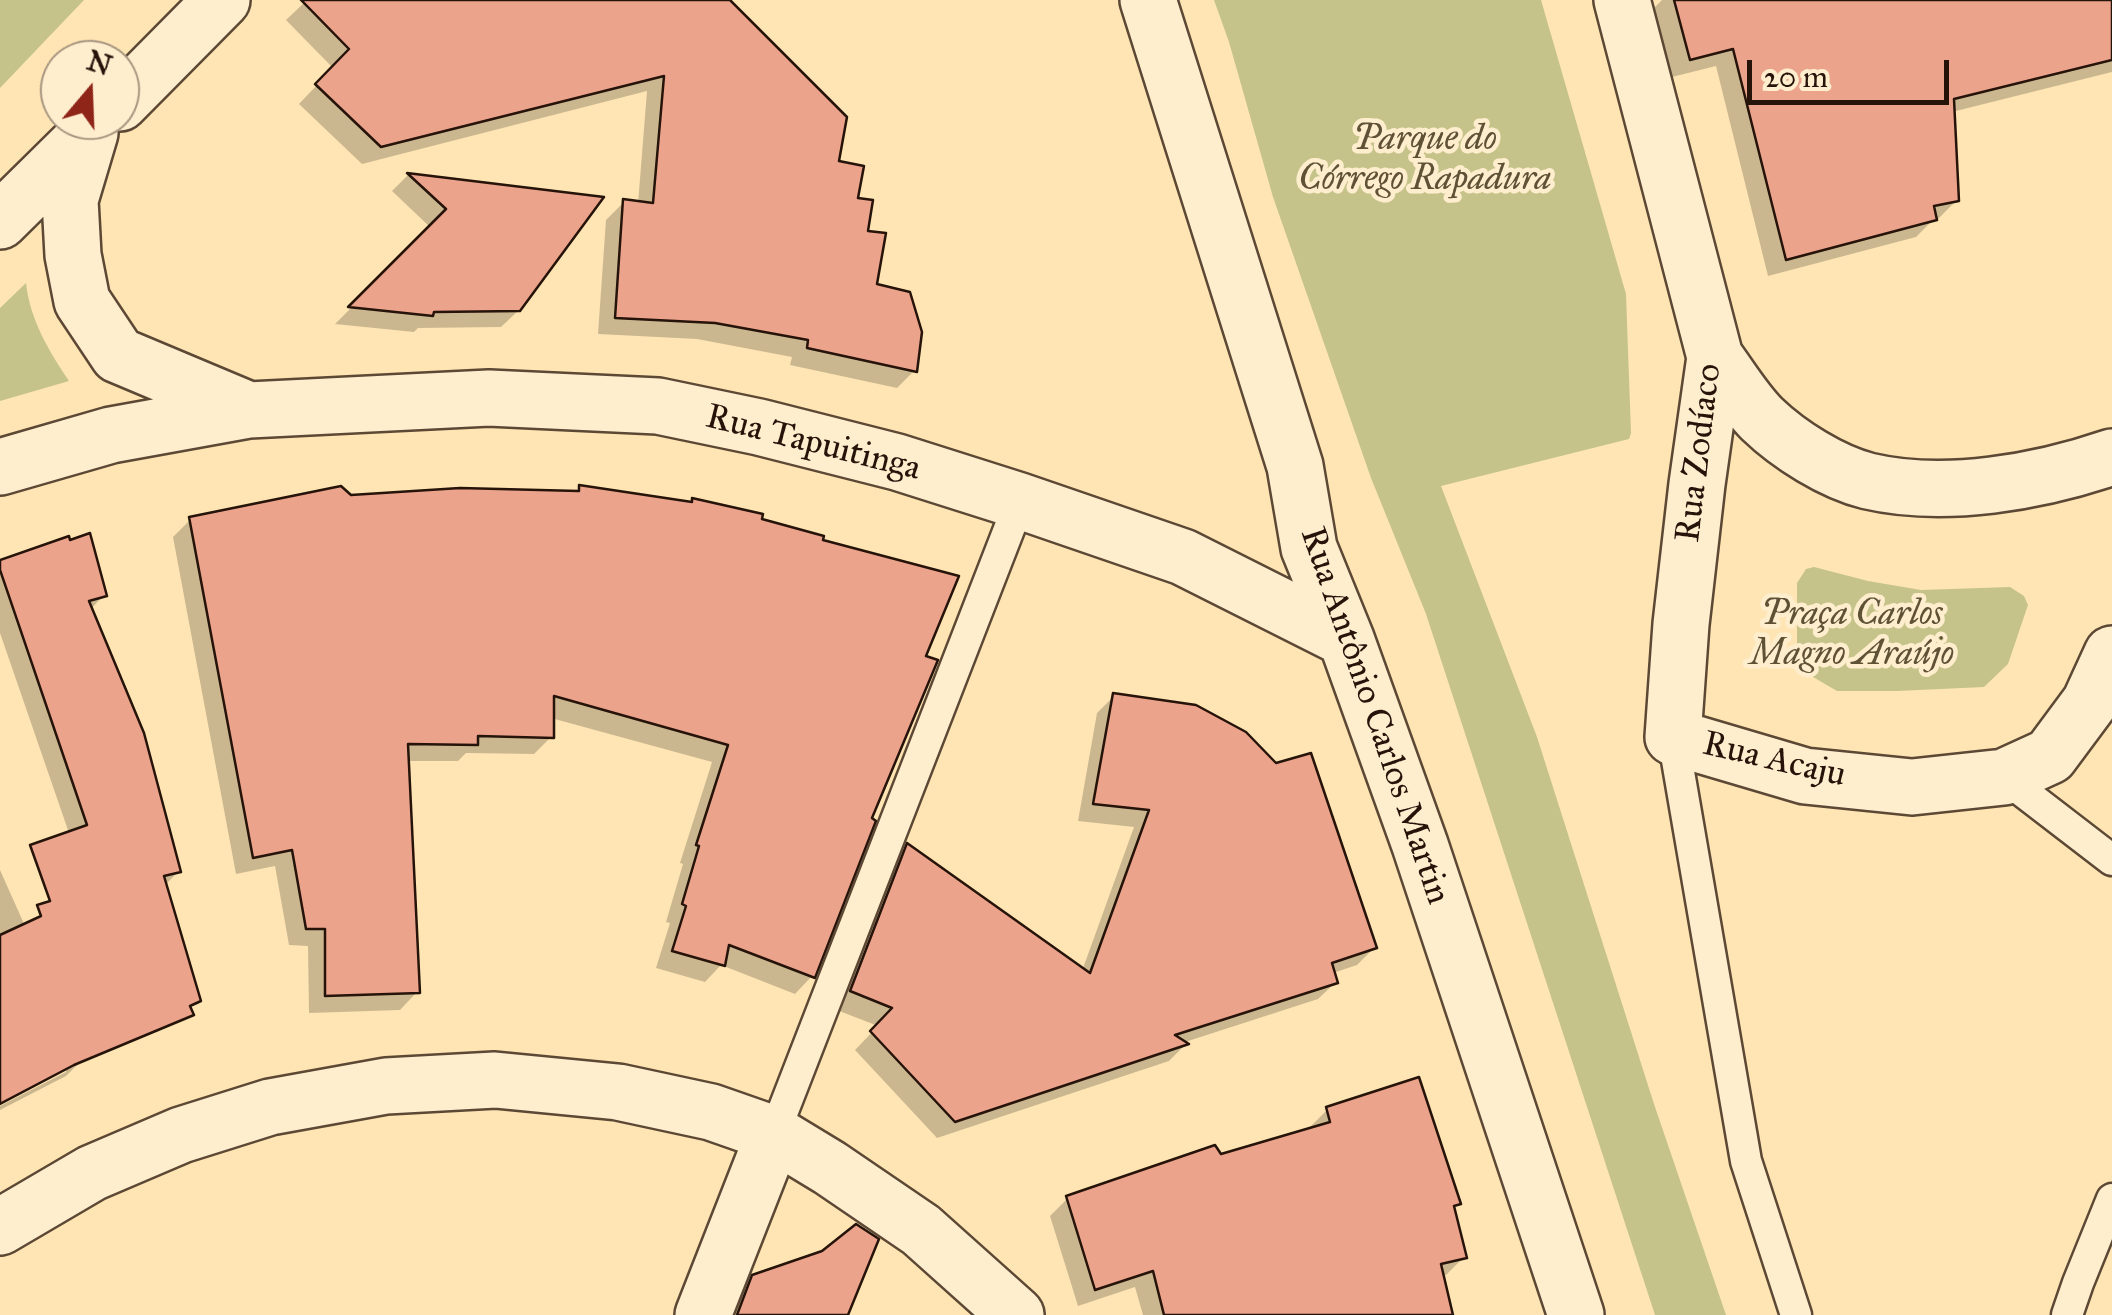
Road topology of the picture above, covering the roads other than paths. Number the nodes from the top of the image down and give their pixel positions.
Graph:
1 (222, 0) edge
2 (1148, 0) edge
3 (1622, 0) edge
4 (140, 83) edge
5 (82, 140) edge
6 (95, 140) edge
7 (0, 220) edge
8 (1716, 357) junction
9 (249, 410) junction
10 (2112, 456) edge
11 (0, 467) edge
12 (1020, 501) junction
13 (1346, 638) junction
14 (2112, 654) edge
15 (1672, 737) junction
16 (2004, 777) junction
17 (2112, 860) edge
18 (774, 1134) junction
19 (2112, 1200) edge
20 (0, 1227) edge
21 (703, 1315) edge
22 (1016, 1315) edge
23 (1576, 1315) edge
24 (1796, 1315) edge
25 (2067, 1315) edge

1 - 4 street
2 - 13 street, Rua Antônio Carlos Martin
3 - 8 street, Rua Zodíaco
5 - 7 street
6 - 9 street, Rua Tapuitinga
8 - 10 street
8 - 15 street, Rua Zodíaco
9 - 11 street, Rua Tapuitinga
9 - 12 street, Rua Tapuitinga
12 - 13 street, Rua Tapuitinga
12 - 18 lane
13 - 23 street, Rua Antônio Carlos Martin
14 - 16 street, Rua Acaju
15 - 16 street, Rua Acaju
15 - 24 lane
16 - 17 lane
18 - 20 street
18 - 21 street
18 - 22 street
19 - 25 lane

